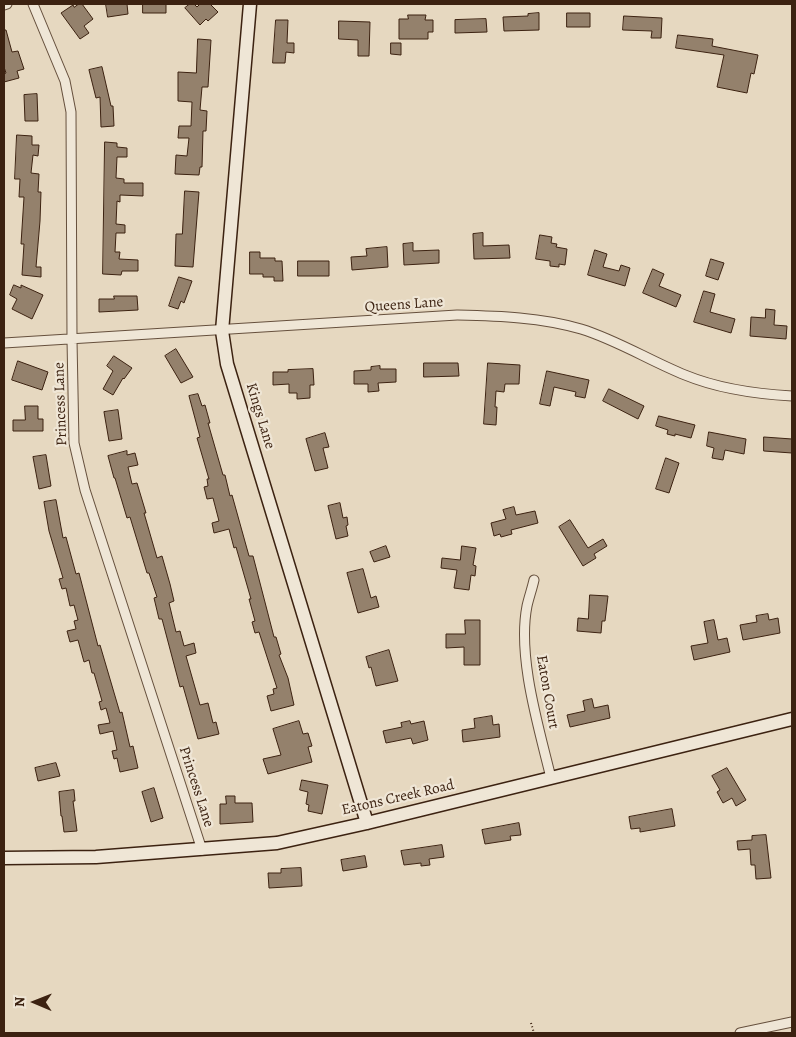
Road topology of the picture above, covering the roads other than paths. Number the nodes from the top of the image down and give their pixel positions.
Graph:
1 (33, 4) edge
2 (250, 4) edge
3 (222, 331) junction
4 (72, 340) junction
5 (4, 343) edge
6 (792, 396) edge
7 (534, 580) dead end
8 (792, 719) edge
9 (551, 778) junction
10 (367, 823) junction
11 (202, 850) junction
12 (4, 858) edge
13 (792, 1022) edge
14 (740, 1033) edge

1 - 4 street, Princess Lane
2 - 3 street, Kings Lane
3 - 4 street, Queens Lane
3 - 6 street, Queens Lane
3 - 10 street, Kings Lane
4 - 5 street, Queens Lane
4 - 11 street, Princess Lane
7 - 9 street, Eaton Court
8 - 9 street, Eatons Creek Road
9 - 10 street, Eatons Creek Road
10 - 11 street, Eatons Creek Road
11 - 12 street, Eatons Creek Road
13 - 14 street

